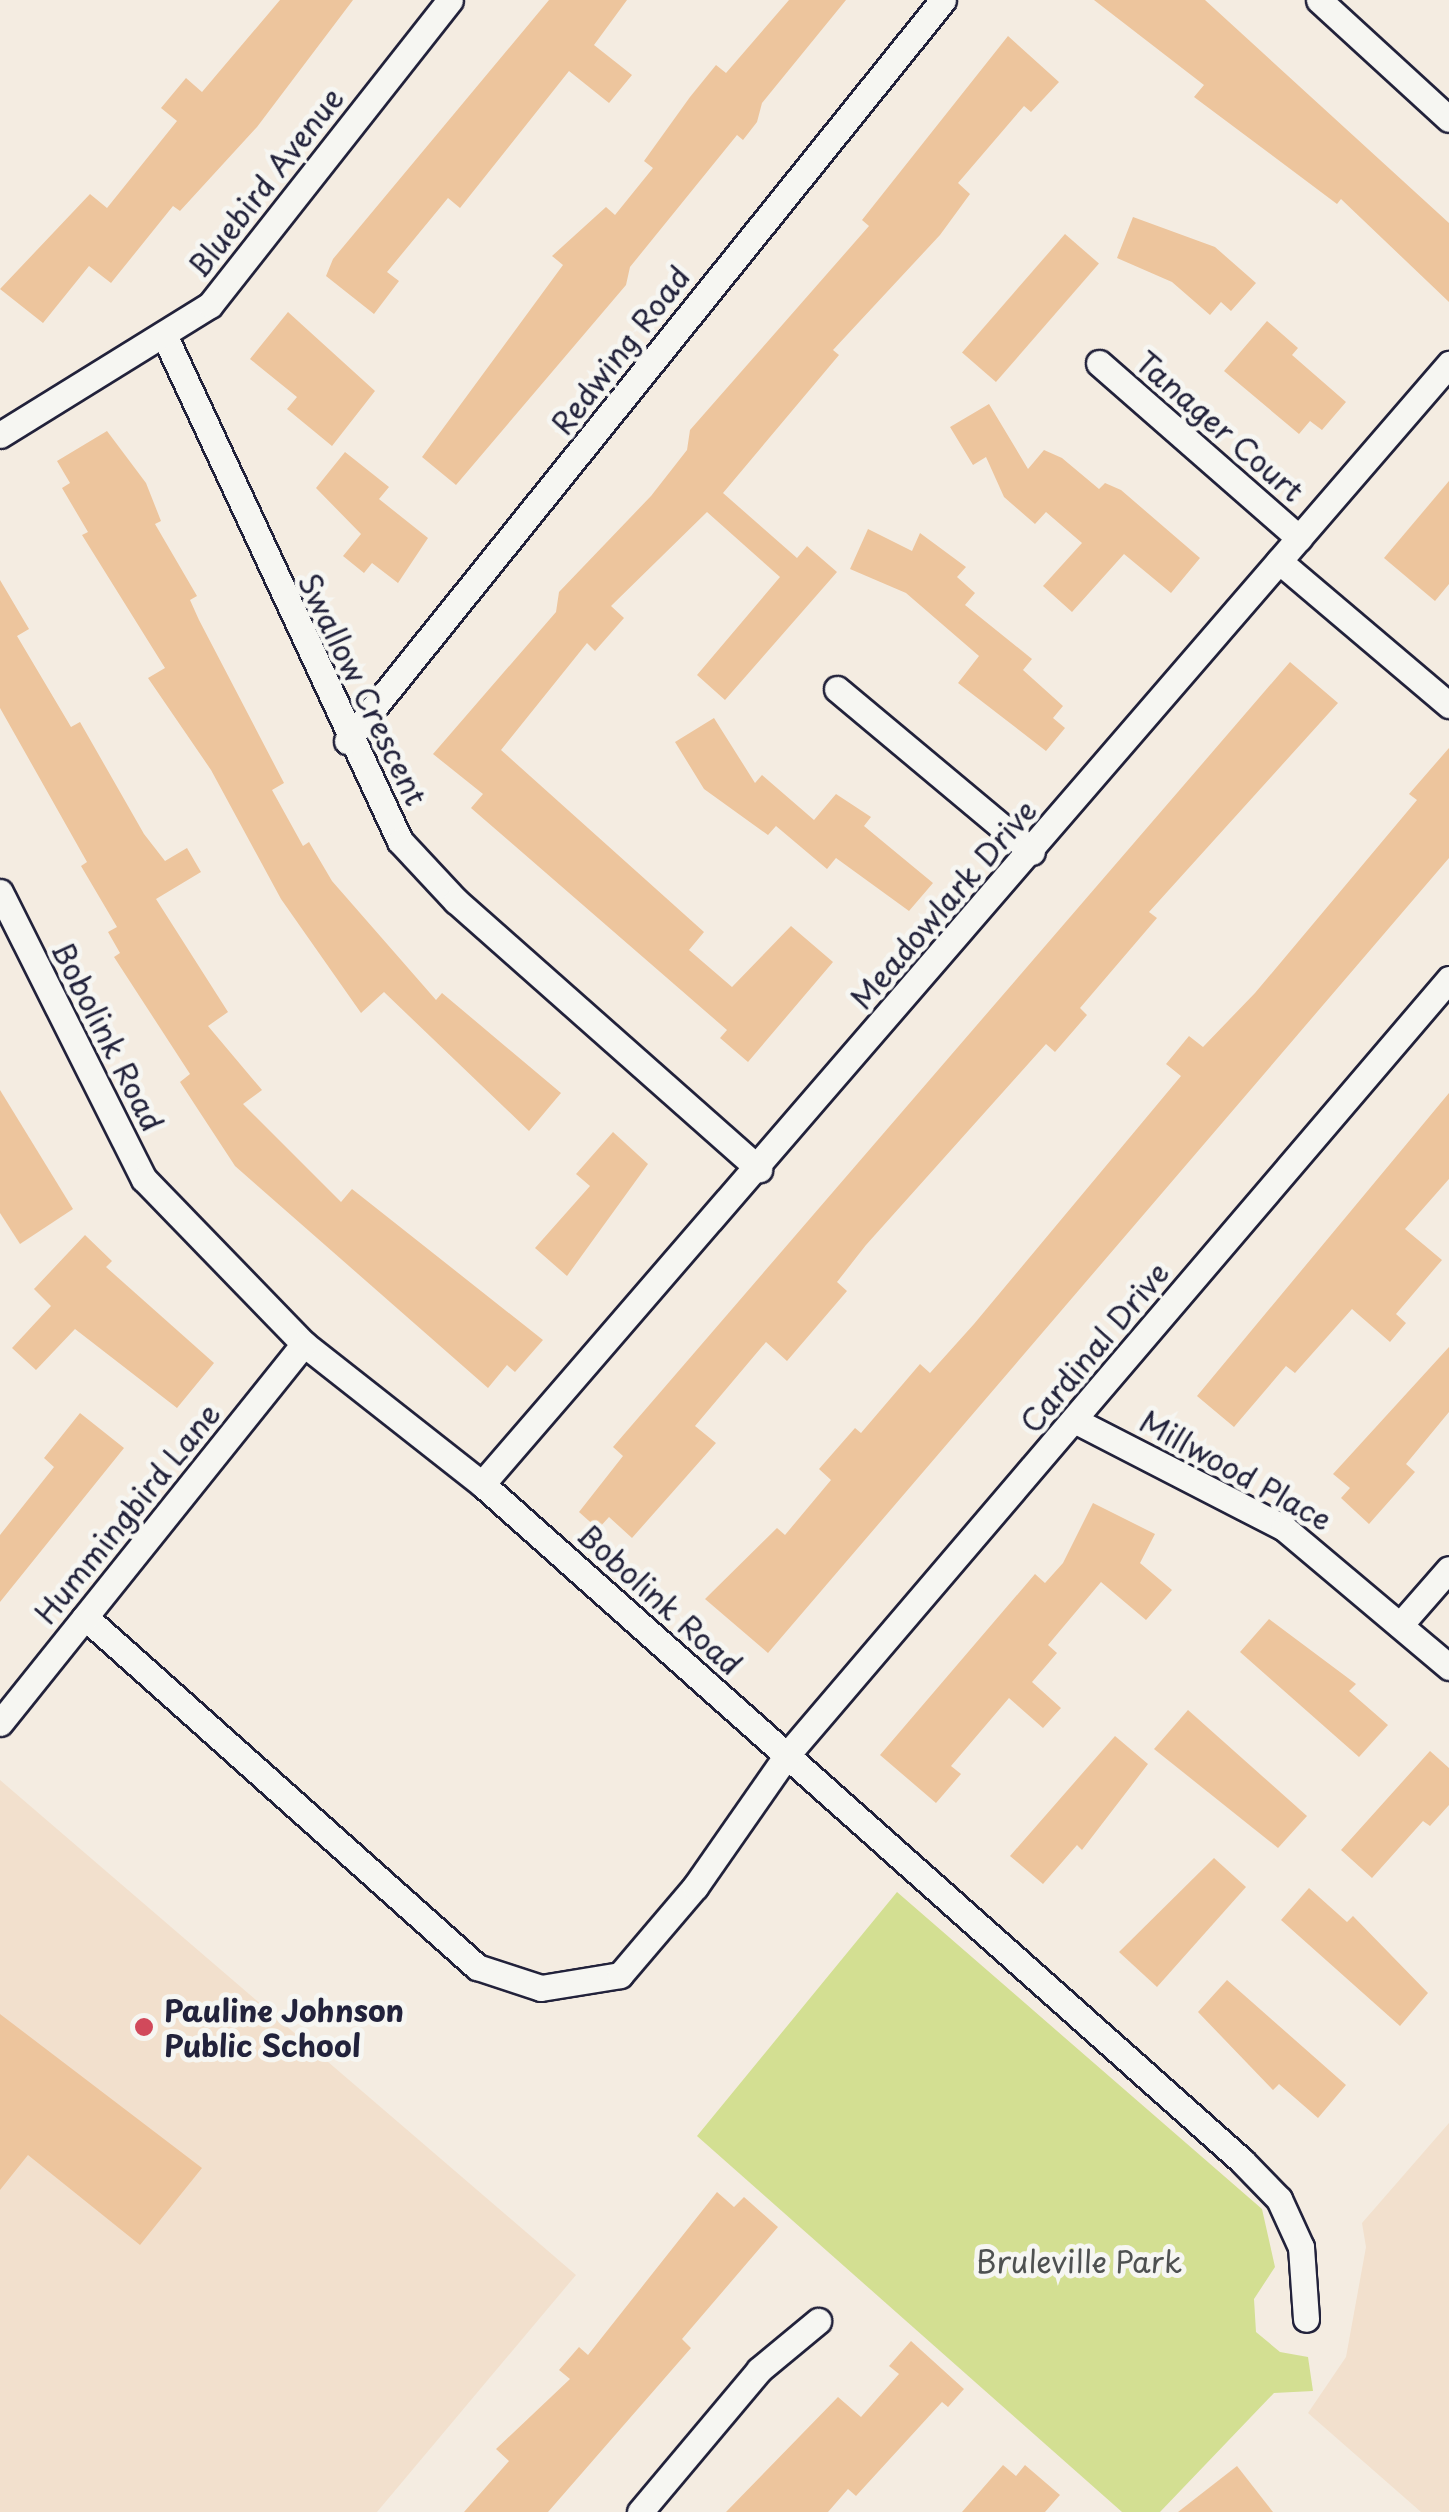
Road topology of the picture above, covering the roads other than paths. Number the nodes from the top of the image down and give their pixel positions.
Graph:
1 (450, 0) edge
2 (943, 0) edge
3 (1319, 0) edge
4 (1449, 119) edge
5 (166, 339) junction
6 (1099, 363) dead end
7 (1449, 364) edge
8 (0, 435) edge
9 (1299, 538) junction
10 (1278, 560) junction
11 (837, 689) dead end
12 (1449, 705) edge
13 (347, 741) junction
14 (1032, 852) junction
15 (0, 892) edge
16 (1449, 979) edge
17 (759, 1168) junction
18 (304, 1344) junction
19 (1074, 1420) junction
20 (482, 1484) junction
21 (1449, 1568) edge
22 (85, 1617) junction
23 (1400, 1626) junction
24 (1449, 1667) edge
25 (0, 1723) edge
26 (786, 1754) junction
27 (1306, 2319) dead end
28 (818, 2320) dead end
29 (640, 2512) edge

1 - 5 street, Bluebird Avenue
2 - 13 street, Redwing Road
3 - 4 street
5 - 8 street, Bluebird Avenue
5 - 13 street, Swallow Crescent
6 - 9 street, Tanager Court
7 - 9 street, Meadowlark Drive
9 - 10 street, Meadowlark Drive
10 - 12 street
10 - 14 street, Meadowlark Drive
11 - 14 street
13 - 17 street, Swallow Crescent
14 - 17 street, Meadowlark Drive
15 - 18 street, Bobolink Road
16 - 19 street, Cardinal Drive
17 - 20 street, Meadowlark Drive
18 - 20 street, Bobolink Road
18 - 22 street, Hummingbird Lane
19 - 23 street, Millwood Place
19 - 26 street, Cardinal Drive
20 - 26 street, Bobolink Road
21 - 23 street
22 - 25 street, Hummingbird Lane
22 - 26 street, Cardinal Drive
23 - 24 street, Millwood Place
26 - 27 street, Bobolink Road
28 - 29 street

